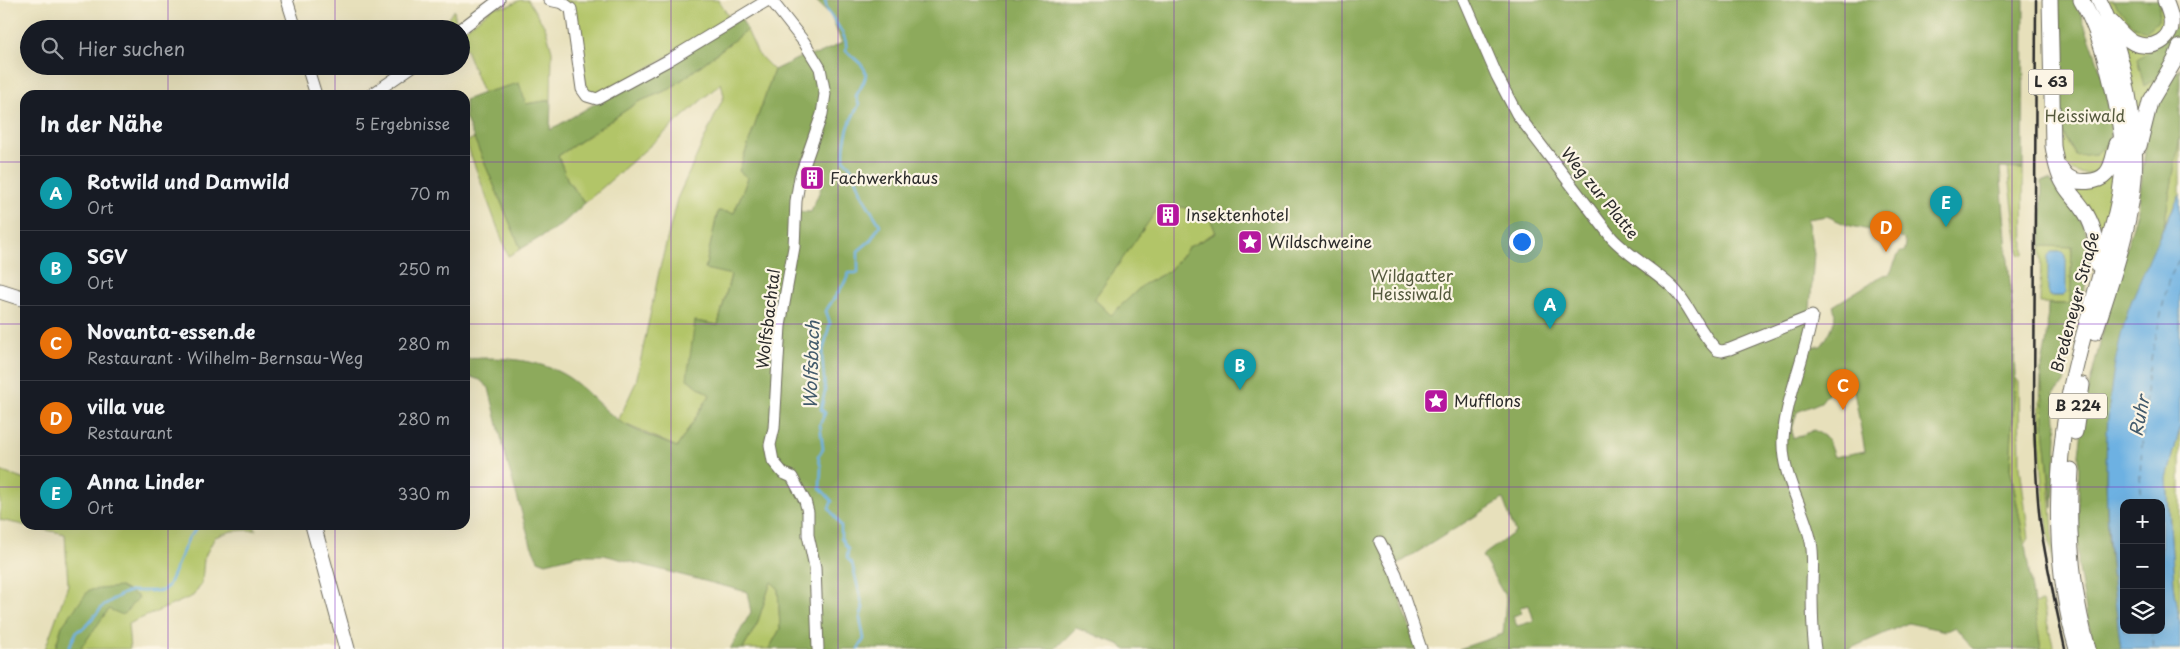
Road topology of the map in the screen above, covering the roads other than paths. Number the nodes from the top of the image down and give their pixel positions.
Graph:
1 (287, 0) edge
2 (499, 0) edge
3 (549, 0) edge
4 (769, 0) edge
5 (1464, 0) edge
6 (2050, 0) edge
7 (2081, 0) edge
8 (2099, 0) edge
9 (2165, 0) edge
10 (2174, 0) edge
11 (2107, 18) junction
12 (293, 20) edge
13 (470, 22) edge
14 (2180, 23) edge
15 (2180, 46) edge
16 (310, 75) edge
17 (400, 75) edge
18 (314, 90) edge
19 (378, 90) edge
20 (2120, 131) junction
21 (2056, 163) junction
22 (2135, 167) junction
23 (2097, 286) junction
24 (0, 291) edge
25 (20, 297) edge
26 (314, 530) edge
27 (1380, 542) dead end
28 (348, 649) edge
29 (818, 649) edge
30 (1421, 649) edge
31 (1815, 649) edge
32 (2078, 649) edge
33 (2088, 649) edge

1 - 12 street
2 - 13 street
3 - 4 street
4 - 29 street, Wolfsbachtal
5 - 31 street, Weg zur Platte
6 - 21 main road, L 63
7 - 20 main road, Bredeneyer Straße / B 224
8 - 11 main road, Bredeneyer Straße / B 224
9 - 11 main road
10 - 14 main road
11 - 22 main road, Bredeneyer Straße / B 224
15 - 22 main road
16 - 18 street
17 - 19 street
20 - 21 main road
20 - 23 main road, Bredeneyer Straße / B 224
21 - 23 main road, L 63
22 - 33 main road, Bredeneyer Straße / B 224
23 - 32 main road, Bredeneyer Straße / B 224
24 - 25 main road
26 - 28 main road
27 - 30 street

